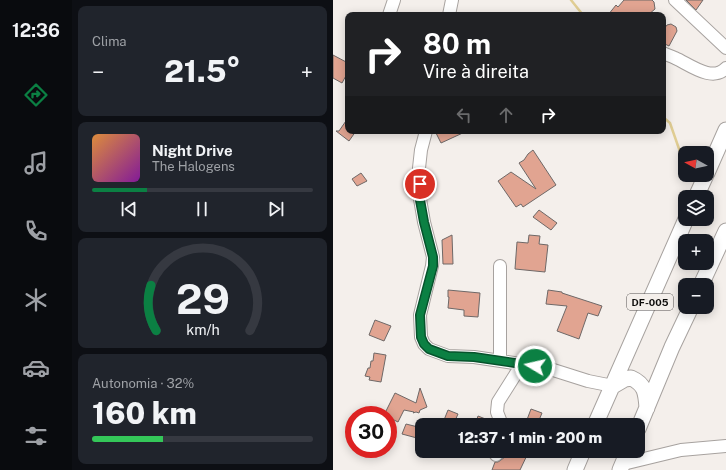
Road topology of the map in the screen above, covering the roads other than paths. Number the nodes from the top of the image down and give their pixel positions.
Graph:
1 (394, 0) edge
2 (452, 0) edge
3 (675, 0) edge
4 (390, 12) edge
5 (450, 12) edge
6 (726, 48) edge
7 (666, 54) edge
8 (726, 68) edge
9 (726, 130) edge
10 (425, 134) edge
11 (714, 157) edge
12 (683, 226) edge
13 (726, 231) edge
14 (500, 266) dead end
15 (704, 278) edge
16 (688, 314) edge
17 (500, 361) junction
18 (522, 364) junction
19 (613, 386) junction
20 (647, 409) junction
21 (499, 418) edge
22 (598, 418) edge
23 (643, 418) edge
24 (726, 446) edge
25 (580, 458) edge
26 (624, 462) edge
27 (575, 470) edge

1 - 4 street
2 - 5 street
3 - 6 street
7 - 8 street
9 - 11 main road
10 - 17 street
12 - 19 main road, DF-005
13 - 15 main road
14 - 17 street
16 - 20 main road, DF-005
17 - 18 street
18 - 19 street
18 - 21 street
19 - 20 main road
19 - 22 main road, DF-005
20 - 23 main road, DF-005
24 - 26 street
25 - 27 main road

